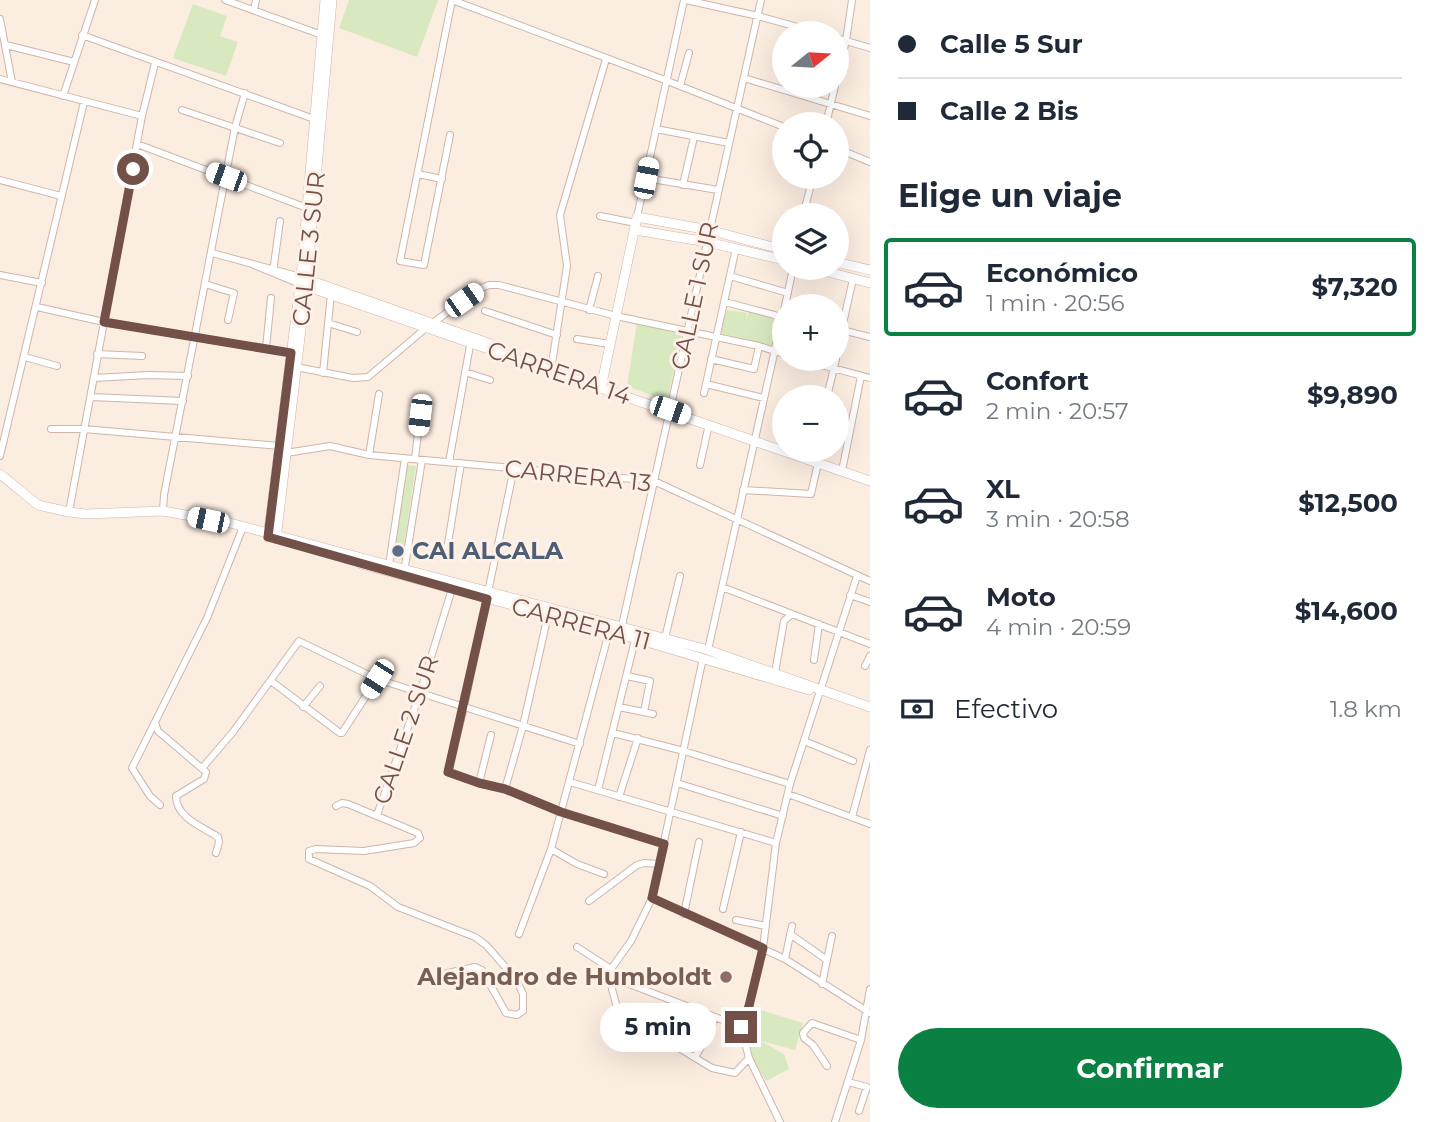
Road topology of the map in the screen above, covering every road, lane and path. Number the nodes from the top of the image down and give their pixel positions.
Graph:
1 (95, 0) edge
2 (227, 0) edge
3 (256, 0) edge
4 (325, 0) edge
5 (332, 0) edge
6 (452, 0) edge
7 (685, 0) edge
8 (761, 0) edge
9 (852, 0) edge
10 (254, 10) junction
11 (758, 16) junction
12 (0, 19) edge
13 (776, 21) edge
14 (849, 21) edge
15 (82, 35) junction
16 (322, 35) junction
17 (849, 42) edge
18 (6, 45) junction
19 (870, 48) edge
20 (689, 53) dead end
21 (606, 59) junction
22 (74, 62) junction
23 (155, 63) junction
24 (0, 79) edge
25 (744, 79) junction
26 (665, 80) junction
27 (12, 82) junction
28 (680, 86) junction
29 (245, 93) junction
30 (63, 96) junction
31 (832, 98) edge
32 (84, 102) junction
33 (320, 102) junction
34 (831, 104) junction
35 (736, 109) junction
36 (182, 110) dead end
37 (829, 112) edge
38 (142, 116) junction
39 (870, 116) edge
40 (314, 119) junction
41 (772, 123) edge
42 (235, 127) junction
43 (656, 128) junction
44 (450, 135) dead end
45 (694, 137) junction
46 (280, 143) dead end
47 (137, 144) junction
48 (729, 144) junction
49 (849, 153) edge
50 (870, 162) edge
51 (418, 174) junction
52 (226, 177) junction
53 (646, 178) junction
54 (442, 179) junction
55 (0, 180) edge
56 (683, 185) junction
57 (718, 190) junction
58 (61, 196) junction
59 (307, 208) junction
60 (600, 216) dead end
61 (280, 221) dead end
62 (636, 224) junction
63 (709, 230) junction
64 (707, 242) junction
65 (772, 247) edge
66 (736, 248) junction
67 (212, 253) junction
68 (772, 257) edge
69 (849, 265) edge
70 (870, 270) edge
71 (273, 271) junction
72 (0, 275) edge
73 (598, 276) dead end
74 (730, 276) junction
75 (849, 278) edge
76 (853, 279) junction
77 (791, 280) edge
78 (303, 281) junction
79 (42, 283) junction
80 (870, 283) edge
81 (205, 284) junction
82 (788, 293) joint
83 (331, 294) junction
84 (849, 298) edge
85 (271, 299) dead end
86 (725, 302) junction
87 (562, 303) junction
88 (37, 307) junction
89 (772, 309) edge
90 (589, 310) junction
91 (485, 311) dead end
92 (616, 316) junction
93 (228, 320) dead end
94 (104, 322) junction
95 (328, 323) junction
96 (429, 325) junction
97 (688, 330) junction
98 (357, 332) dead end
99 (849, 332) edge
100 (557, 335) junction
101 (196, 336) junction
102 (718, 337) junction
103 (870, 337) edge
104 (577, 339) dead end
105 (471, 340) junction
106 (610, 344) junction
107 (758, 346) junction
108 (266, 348) junction
109 (772, 351) edge
110 (291, 353) junction
111 (97, 354) junction
112 (142, 356) dead end
113 (25, 357) junction
114 (711, 359) junction
115 (772, 361) edge
116 (57, 366) dead end
117 (296, 367) junction
118 (551, 368) junction
119 (842, 371) edge
120 (465, 372) junction
121 (323, 373) junction
122 (188, 376) junction
123 (861, 376) junction
124 (94, 378) junction
125 (870, 378) edge
126 (490, 380) dead end
127 (602, 383) junction
128 (706, 384) junction
129 (704, 393) dead end
130 (379, 394) dead end
131 (628, 394) junction
132 (91, 397) junction
133 (764, 398) junction
134 (183, 401) junction
135 (670, 408) junction
136 (420, 415) dead end
137 (709, 424) junction
138 (51, 429) dead end
139 (84, 429) junction
140 (176, 436) junction
141 (755, 438) junction
142 (772, 443) edge
143 (772, 443) edge
144 (283, 449) junction
145 (369, 455) junction
146 (0, 456) edge
147 (405, 458) junction
148 (418, 459) junction
149 (450, 462) junction
150 (815, 462) edge
151 (829, 462) edge
152 (832, 462) edge
153 (461, 463) junction
154 (700, 465) dead end
155 (843, 466) junction
156 (514, 468) junction
157 (0, 474) edge
158 (870, 475) edge
159 (654, 481) junction
160 (870, 481) edge
161 (743, 490) junction
162 (163, 511) junction
163 (69, 512) junction
164 (737, 519) junction
165 (243, 528) junction
166 (272, 536) junction
167 (446, 556) dead end
168 (389, 565) junction
169 (403, 572) junction
170 (680, 576) dead end
171 (857, 576) junction
172 (870, 581) edge
173 (722, 587) junction
174 (452, 589) junction
175 (488, 594) junction
176 (850, 595) junction
177 (870, 602) edge
178 (792, 614) junction
179 (548, 615) junction
180 (819, 624) junction
181 (621, 631) junction
182 (839, 631) junction
183 (609, 632) junction
184 (636, 635) junction
185 (665, 638) junction
186 (870, 644) edge
187 (705, 654) junction
188 (870, 656) edge
189 (814, 660) dead end
190 (865, 666) dead end
191 (775, 673) junction
192 (627, 676) junction
193 (377, 679) junction
194 (271, 681) junction
195 (320, 686) dead end
196 (820, 691) junction
197 (420, 693) junction
198 (619, 706) junction
199 (303, 707) junction
200 (870, 707) edge
201 (464, 708) junction
202 (643, 712) junction
203 (870, 713) edge
204 (653, 714) dead end
205 (155, 723) junction
206 (523, 726) junction
207 (613, 733) junction
208 (491, 735) dead end
209 (638, 738) junction
210 (804, 741) junction
211 (580, 744) junction
212 (684, 751) junction
213 (870, 751) edge
214 (853, 761) dead end
215 (205, 765) junction
216 (570, 782) junction
217 (479, 783) junction
218 (677, 783) junction
219 (790, 784) junction
220 (505, 789) junction
221 (598, 790) junction
222 (788, 794) junction
223 (619, 797) junction
224 (160, 805) dead end
225 (336, 806) dead end
226 (561, 812) junction
227 (671, 812) junction
228 (377, 815) junction
229 (783, 816) junction
230 (852, 817) junction
231 (870, 824) edge
232 (741, 832) junction
233 (699, 842) dead end
234 (776, 843) junction
235 (664, 844) junction
236 (551, 849) junction
237 (216, 853) dead end
238 (659, 864) junction
239 (604, 874) dead end
240 (652, 898) junction
241 (589, 901) dead end
242 (723, 909) dead end
243 (684, 914) junction
244 (736, 920) dead end
245 (766, 926) junction
246 (792, 926) dead end
247 (519, 934) dead end
248 (790, 934) junction
249 (832, 936) dead end
250 (577, 947) dead end
251 (763, 948) junction
252 (785, 959) junction
253 (827, 960) junction
254 (611, 969) junction
255 (439, 975) dead end
256 (611, 977) junction
257 (822, 985) junction
258 (870, 989) edge
259 (864, 1012) edge
260 (715, 1017) junction
261 (870, 1021) edge
262 (741, 1027) junction
263 (861, 1040) junction
264 (695, 1057) junction
265 (749, 1058) junction
266 (827, 1066) dead end
267 (848, 1082) junction
268 (859, 1111) dead end
269 (779, 1122) edge
270 (835, 1122) edge

1 - 15 street
2 - 10 street
3 - 10 street
4 - 16 street, CALLE 3 SUR
5 - 33 street, CALLE 3 SUR
6 - 21 street
6 - 51 street
7 - 11 street
7 - 26 street
8 - 11 street, CALLE 1 SUR
9 - 14 street
10 - 16 street
11 - 13 street
11 - 25 street, CALLE 1 SUR
12 - 18 street
15 - 22 street
15 - 23 street
16 - 33 street, CALLE 3 SUR
17 - 19 street
18 - 22 street
18 - 27 street
20 - 28 street
21 - 26 street
21 - 87 street
22 - 30 street
23 - 29 street
23 - 38 street
24 - 27 street
25 - 34 street
25 - 35 street, CALLE 1 SUR
26 - 28 street
26 - 43 street
27 - 30 street
28 - 35 street
29 - 40 street
29 - 42 street
30 - 32 street
31 - 34 street
32 - 38 street
32 - 58 street
33 - 40 street, CALLE 3 SUR
33 - 78 street, CALLE 3 SUR
34 - 37 street
34 - 39 street
35 - 41 street
35 - 48 street, CALLE 1 SUR
36 - 42 street
38 - 47 street
40 - 59 street, CALLE 3 SUR
42 - 46 street
42 - 52 street
43 - 45 street
43 - 53 street
44 - 54 street
45 - 48 street
45 - 56 street
47 - 52 street
47 - 94 street
48 - 57 street, CALLE 1 SUR
49 - 50 street
51 - 54 street
51 - 54 street
52 - 59 street
52 - 67 street
53 - 56 street
53 - 62 street
55 - 58 street
56 - 57 street
57 - 63 street, CALLE 1 SUR
58 - 79 street
59 - 78 street, CALLE 3 SUR
60 - 62 street
61 - 71 street
62 - 63 street
62 - 64 street
62 - 92 street
63 - 64 street, CALLE 1 SUR
63 - 65 street
64 - 66 street
64 - 97 street, CALLE 1 SUR
66 - 68 street
66 - 74 street
67 - 71 street, CARRERA 14
67 - 81 street
69 - 70 street
71 - 78 street, CARRERA 14
72 - 79 street
73 - 90 street
74 - 82 street
74 - 86 street
75 - 76 street
76 - 80 street
76 - 84 street
77 - 82 street
78 - 83 street, CARRERA 14
78 - 96 street, CARRERA 14
78 - 110 street, CALLE 3 SUR
78 - 117 street, CALLE 3 SUR
79 - 88 street
81 - 93 street
81 - 101 street
83 - 95 street
83 - 96 street, CARRERA 14
85 - 108 street
86 - 89 street
86 - 102 street
87 - 90 street
87 - 96 street
87 - 100 street
88 - 94 street
88 - 113 street
90 - 92 street
91 - 100 street
92 - 97 street
92 - 106 street
94 - 101 street
94 - 111 street
95 - 98 street
95 - 121 street
96 - 105 street, CARRERA 14
96 - 121 street
97 - 102 street
97 - 135 street, CALLE 1 SUR
99 - 103 street
100 - 118 street
101 - 108 street
101 - 122 street
102 - 107 street
102 - 114 street
104 - 106 street
105 - 118 street, CARRERA 14
105 - 120 street
106 - 127 street
107 - 109 street
107 - 114 street
108 - 110 street
110 - 144 street, CALLE 3 SUR
111 - 112 street
111 - 124 street
113 - 116 street
113 - 146 street
114 - 128 street
115 - 133 street
117 - 121 street
117 - 144 street, CALLE 3 SUR
118 - 127 street, CARRERA 14
118 - 131 street, CARRERA 14
119 - 123 street
120 - 126 street
120 - 149 street
122 - 124 street
122 - 134 street
123 - 125 street
123 - 155 street
124 - 132 street
127 - 131 street, CARRERA 14
128 - 129 street
128 - 133 street
130 - 145 street
131 - 135 street, CARRERA 14
132 - 134 street
132 - 139 street
133 - 141 street
134 - 140 street
135 - 137 street, CARRERA 14
135 - 141 street, CARRERA 14
135 - 159 street, CALLE 1 SUR
136 - 148 street
137 - 141 street, CARRERA 14
137 - 154 street
138 - 139 street
139 - 140 street
139 - 163 street
140 - 144 street
140 - 162 street
141 - 142 street, CARRERA 14
141 - 143 street, CARRERA 14
141 - 161 street
144 - 145 street, CARRERA 13
144 - 166 street, CALLE 3 SUR
145 - 147 street, CARRERA 13
147 - 148 street, CARRERA 13
147 - 168 street
148 - 149 street, CARRERA 13
148 - 169 street
149 - 153 street, CARRERA 13
150 - 161 street
151 - 160 street, CARRERA 14
152 - 155 street, CARRERA 14
153 - 156 street, CARRERA 13
153 - 167 street
155 - 158 street, CARRERA 14
156 - 159 street, CARRERA 13
156 - 175 street
157 - 163 street, CARRERA 11
159 - 164 street, CARRERA 13
159 - 181 street, CALLE 1 SUR
161 - 164 street
162 - 163 street, CARRERA 11
162 - 165 street, CARRERA 11
164 - 171 street, CARRERA 13
164 - 173 street
165 - 166 street, CARRERA 11
165 - 205 street
166 - 168 street, CARRERA 11
166 - 169 street, CARRERA 11
168 - 169 street, CARRERA 11
169 - 174 street, CARRERA 11
169 - 175 street, CARRERA 11
170 - 185 street
171 - 172 street, CARRERA 13
171 - 176 street
173 - 178 street
173 - 187 street
174 - 175 street, CARRERA 11
174 - 197 street, CALLE 2 SUR
175 - 179 street, CARRERA 11
175 - 181 street, CARRERA 11
175 - 201 street
176 - 177 street
176 - 182 street
178 - 180 street
178 - 191 street
179 - 183 street, CARRERA 11
179 - 206 street
180 - 182 street
180 - 189 street
181 - 183 street, CARRERA 11
181 - 184 street, CARRERA 11
182 - 186 street
182 - 196 street
183 - 211 street
184 - 185 street, CARRERA 11
184 - 187 street, CARRERA 11
184 - 192 street
185 - 187 street, CARRERA 11
187 - 191 street, CARRERA 11
187 - 196 street, CARRERA 11
187 - 212 street
188 - 190 street
191 - 196 street, CARRERA 11
192 - 198 street
192 - 202 street
193 - 194 street
193 - 197 street
193 - 199 street
194 - 199 street
194 - 215 street
195 - 199 street
196 - 200 street, CARRERA 11
196 - 203 street, CARRERA 11
196 - 210 street
197 - 201 street
197 - 228 street, CALLE 2 SUR
198 - 202 street
198 - 207 street
201 - 206 street
201 - 217 street
202 - 204 street
205 - 215 street
205 - 224 street
206 - 211 street
206 - 220 street
207 - 209 street
207 - 221 street
208 - 217 street
209 - 212 street
209 - 223 street
210 - 214 street
210 - 219 street
211 - 216 street
212 - 218 street
212 - 219 street
213 - 230 street
215 - 237 street
216 - 221 street
216 - 226 street
217 - 220 street
218 - 227 street
218 - 229 street
219 - 222 street
220 - 226 street
221 - 223 street
222 - 229 street
222 - 230 street
223 - 227 street
225 - 228 street
226 - 235 street
226 - 236 street
227 - 232 street
227 - 235 street
228 - 255 street, CALLE 2 SUR
229 - 234 street
230 - 231 street
232 - 234 street
232 - 242 street
233 - 243 street
234 - 245 street
235 - 238 street
236 - 239 street
236 - 247 street
238 - 240 street
238 - 241 street
240 - 243 street
240 - 254 street
243 - 251 street
244 - 245 street
245 - 251 street
246 - 248 street
248 - 252 street
248 - 253 street
249 - 253 street
250 - 254 street
251 - 252 street
251 - 262 street
252 - 257 street
253 - 257 street
254 - 256 street
256 - 260 street
256 - 264 street
257 - 259 street
258 - 259 street
259 - 261 street
259 - 263 street
260 - 262 street
260 - 264 street
262 - 265 street
263 - 266 street
263 - 267 street
264 - 265 street
265 - 269 street
267 - 268 street
267 - 270 street

